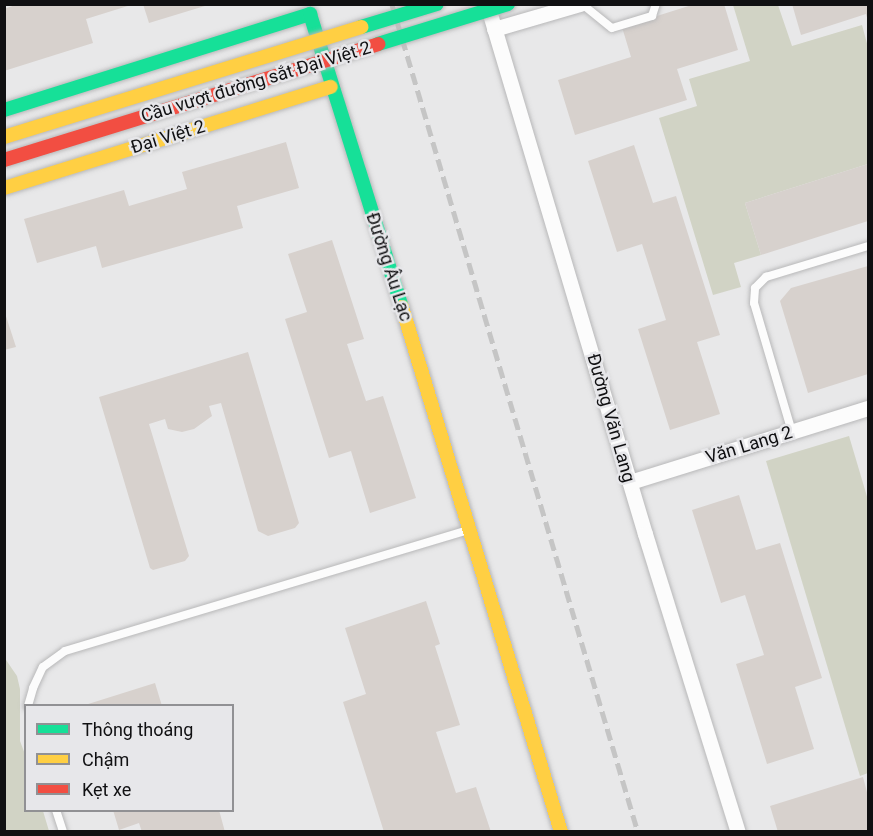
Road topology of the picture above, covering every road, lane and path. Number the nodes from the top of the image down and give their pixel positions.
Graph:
1 (437, 4) edge
2 (487, 4) edge
3 (508, 4) edge
4 (581, 4) edge
5 (656, 4) edge
6 (309, 9) edge
7 (494, 29) junction
8 (331, 87) junction
9 (4, 110) edge
10 (4, 136) edge
11 (4, 160) edge
12 (4, 188) edge
13 (868, 246) edge
14 (868, 408) edge
15 (792, 432) junction
16 (630, 482) junction
17 (470, 530) junction
18 (28, 704) edge
19 (57, 812) edge
20 (63, 831) edge
21 (561, 831) edge
22 (738, 831) edge

1 - 10 street, Cầu vượt đường sắt Đại Việt 2, bridge
2 - 7 street, Đường Văn Lang
3 - 11 street, Cầu vượt đường sắt Đại Việt 2, bridge
4 - 5 lane
4 - 7 street
6 - 8 street, Đường Âu Lạc
6 - 9 street
7 - 16 street, Đường Văn Lang
8 - 12 street, Đại Việt 2
8 - 17 street, Đường Âu Lạc
13 - 15 lane
14 - 15 street, Văn Lang 2
15 - 16 street, Văn Lang 2
16 - 22 street, Đường Văn Lang
17 - 18 lane
17 - 21 street, Đường Âu Lạc
19 - 20 lane

